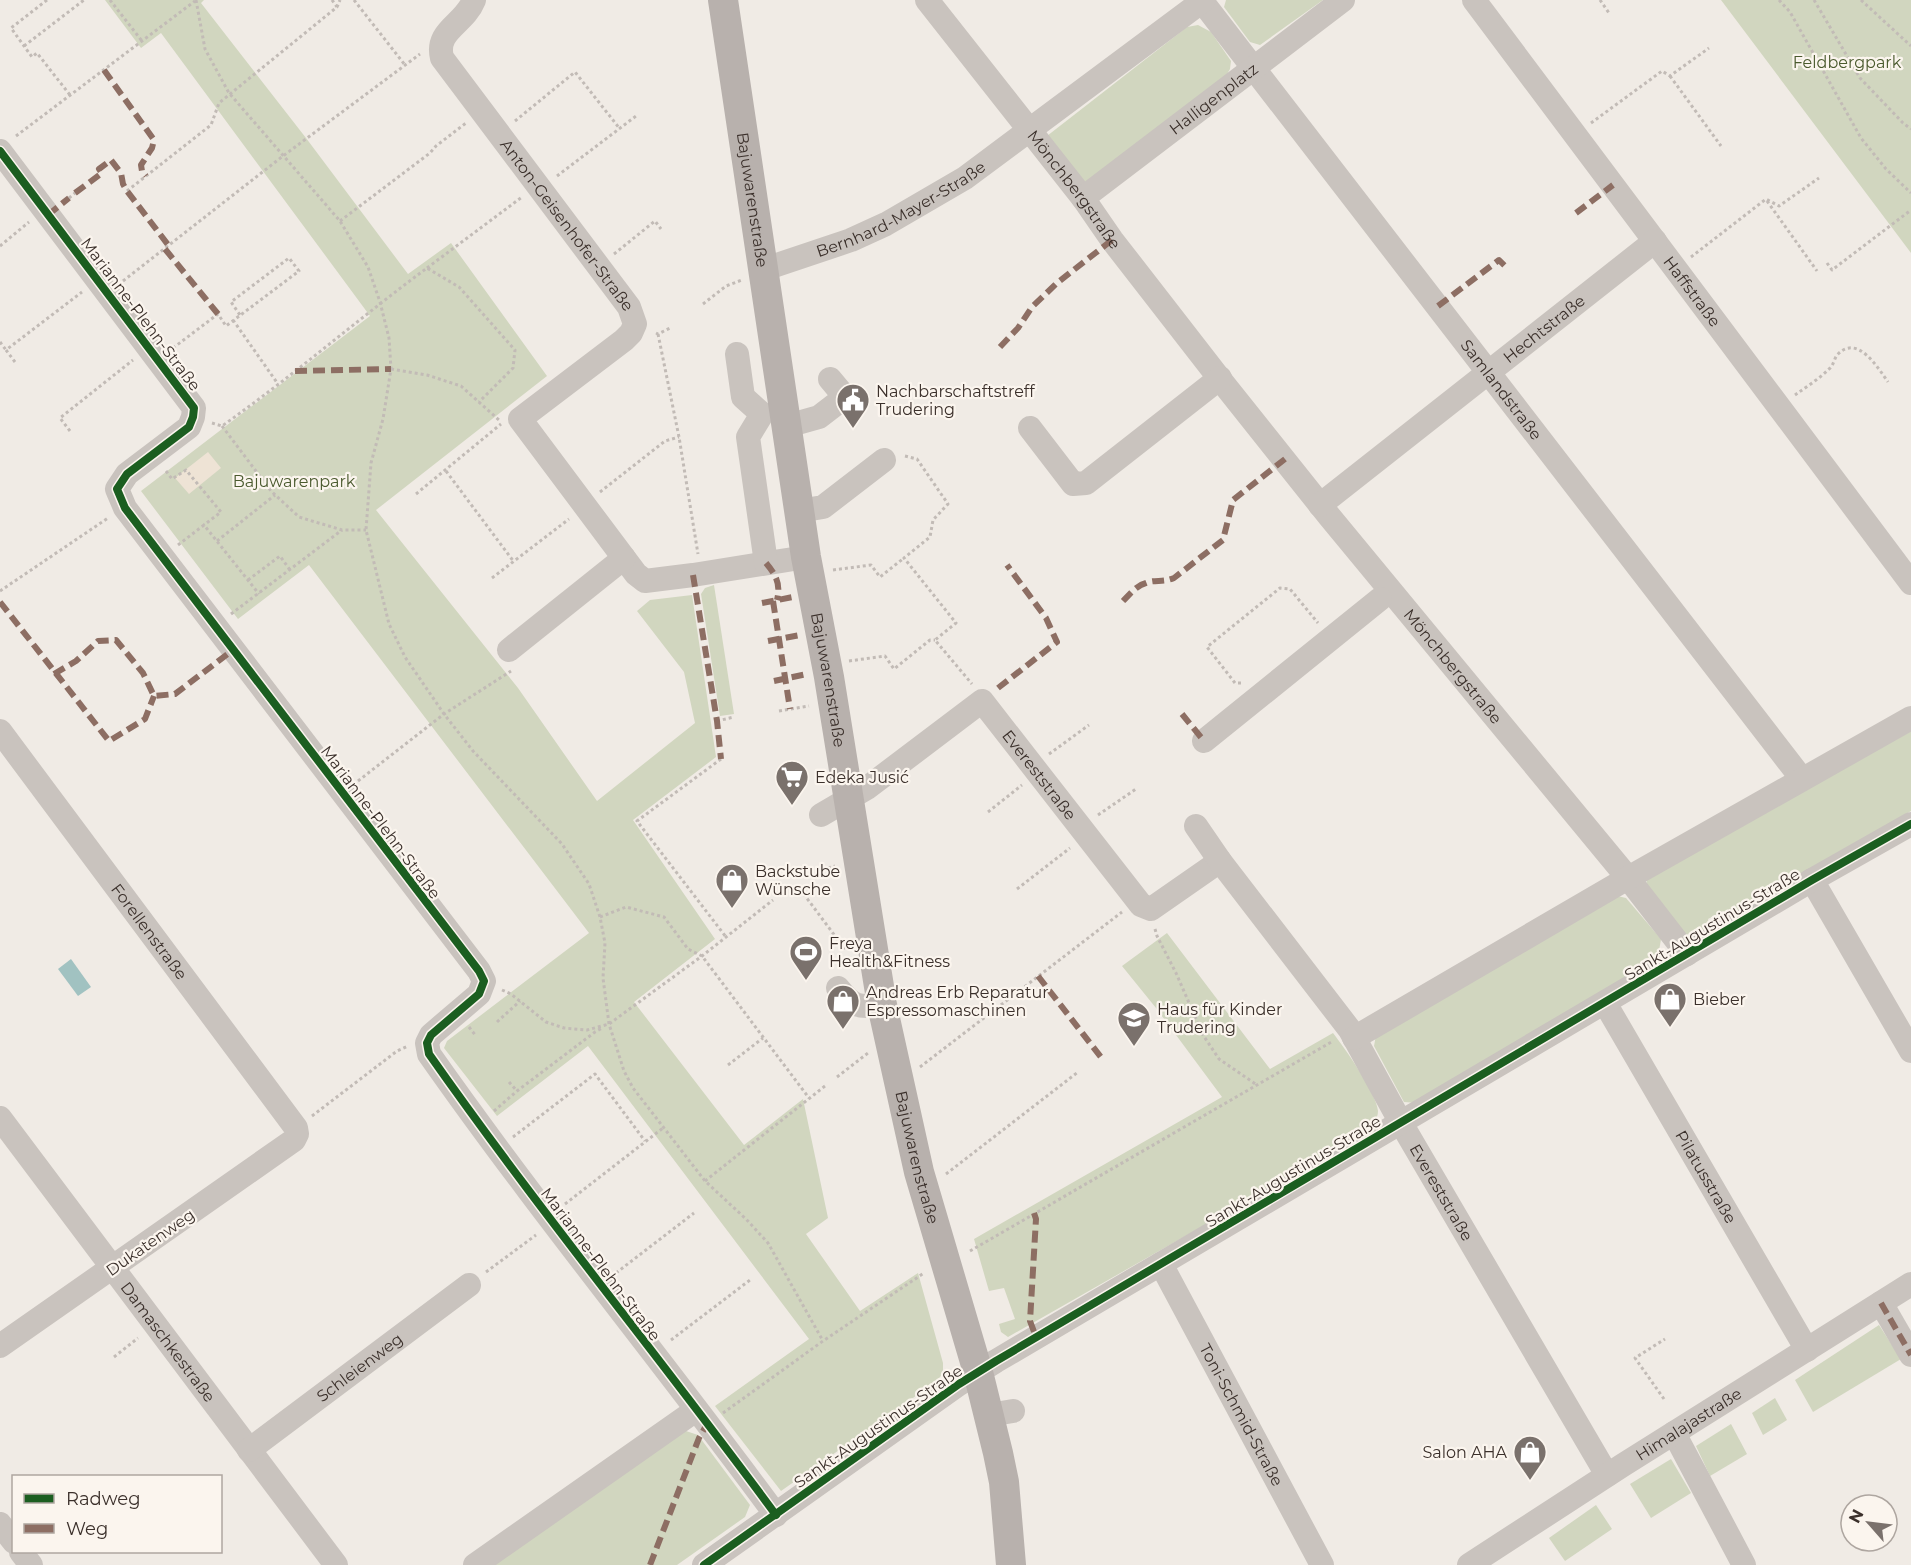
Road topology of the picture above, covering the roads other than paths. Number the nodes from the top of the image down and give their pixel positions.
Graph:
1 (474, 0) edge
2 (723, 0) edge
3 (927, 0) edge
4 (1202, 0) edge
5 (1343, 0) edge
6 (1474, 0) edge
7 (1254, 69) junction
8 (1029, 131) junction
9 (8, 143) edge
10 (1083, 198) junction
11 (1655, 241) junction
12 (754, 274) junction
13 (737, 354) dead end
14 (1489, 373) junction
15 (1220, 378) junction
16 (830, 379) dead end
17 (787, 426) junction
18 (1030, 428) dead end
19 (894, 458) road end
20 (1320, 505) junction
21 (799, 511) junction
22 (806, 557) junction
23 (624, 558) junction
24 (766, 563) junction
25 (1911, 583) edge
26 (1380, 599) dead end
27 (509, 650) dead end
28 (1911, 718) edge
29 (0, 731) edge
30 (1204, 741) dead end
31 (1802, 779) junction
32 (849, 798) junction
33 (821, 815) dead end
34 (1911, 824) edge
35 (1196, 826) dead end
36 (1220, 861) junction
37 (1628, 878) junction
38 (1812, 880) junction
39 (1687, 954) junction
40 (838, 988) dead end
41 (1605, 1003) junction
42 (882, 1005) junction
43 (1352, 1034) junction
44 (1911, 1051) edge
45 (0, 1118) edge
46 (1401, 1123) junction
47 (296, 1131) joint
48 (1161, 1264) junction
49 (113, 1268) junction
50 (1911, 1284) edge
51 (469, 1285) road end
52 (1881, 1303) junction
53 (0, 1346) edge
54 (1807, 1350) junction
55 (1911, 1355) edge
56 (978, 1372) junction
57 (702, 1417) junction
58 (1674, 1433) junction
59 (249, 1450) junction
60 (1607, 1475) junction
61 (776, 1515) junction
62 (0, 1524) edge
63 (12, 1539) edge
64 (733, 1557) edge
65 (336, 1565) edge
66 (475, 1565) edge
67 (704, 1565) edge
68 (1011, 1565) edge
69 (1322, 1565) edge
70 (1469, 1565) edge
71 (1744, 1565) edge

1 - 23 street, Anton-Geisenhofer-Straße
2 - 12 main road, Bajuwarenstraße
3 - 8 street, Mönchbergstraße
4 - 7 street, Samlandstraße
4 - 8 street
5 - 7 street, Halligenplatz
6 - 11 street, Haffstraße
7 - 10 street, Halligenplatz
7 - 14 street, Samlandstraße
8 - 10 street, Mönchbergstraße
8 - 12 street, Bernhard-Mayer-Straße
9 - 57 street, Marianne-Plehn-Straße
10 - 15 street, Mönchbergstraße
11 - 14 street, Hechtstraße
11 - 25 street, Haffstraße
12 - 17 main road, Bajuwarenstraße
13 - 24 street
14 - 20 street, Hechtstraße
14 - 31 street, Samlandstraße
15 - 18 street
15 - 20 street, Mönchbergstraße
16 - 17 street
17 - 21 main road, Bajuwarenstraße
19 - 21 street
20 - 37 street, Mönchbergstraße
21 - 22 main road, Bajuwarenstraße
22 - 24 street, Anton-Geisenhofer-Straße
22 - 32 main road, Bajuwarenstraße
23 - 24 street, Anton-Geisenhofer-Straße
23 - 27 street
26 - 30 street
28 - 31 street
29 - 47 street, Forellenstraße
31 - 37 street
32 - 33 street
32 - 36 street, Evereststraße
32 - 42 main road, Bajuwarenstraße
34 - 38 street, Sankt-Augustinus-Straße
35 - 36 street, Evereststraße
36 - 43 street, Evereststraße
37 - 39 street, Mönchbergstraße
37 - 43 street
38 - 39 street, Sankt-Augustinus-Straße
38 - 44 street
39 - 41 street, Sankt-Augustinus-Straße
40 - 42 street
41 - 46 street, Sankt-Augustinus-Straße
41 - 54 street, Pilatusstraße
42 - 56 main road, Bajuwarenstraße
43 - 46 street, Evereststraße
45 - 49 street, Damaschkestraße
46 - 48 street, Sankt-Augustinus-Straße
46 - 60 street, Evereststraße
47 - 49 street, Dukatenweg
48 - 56 street, Sankt-Augustinus-Straße
48 - 69 street, Toni-Schmid-Straße
49 - 53 street, Dukatenweg
49 - 59 street, Damaschkestraße
50 - 52 street, Himalajastraße
51 - 59 street, Schleienweg
52 - 54 street, Himalajastraße
52 - 55 street
54 - 58 street, Himalajastraße
56 - 61 street, Sankt-Augustinus-Straße
56 - 68 main road, Bajuwarenstraße
57 - 61 street, Marianne-Plehn-Straße
57 - 66 street
58 - 60 street, Himalajastraße
58 - 71 street
59 - 65 street, Damaschkestraße
60 - 70 street, Himalajastraße
61 - 64 street, Sankt-Augustinus-Straße
62 - 63 street
64 - 67 street, Sankt-Augustinus-Straße

